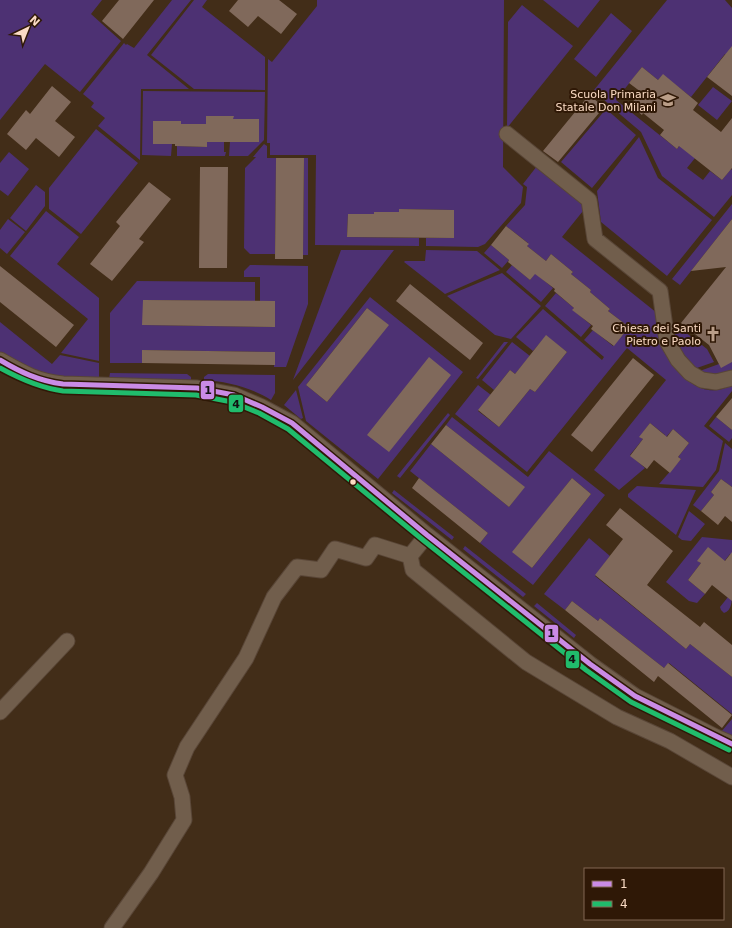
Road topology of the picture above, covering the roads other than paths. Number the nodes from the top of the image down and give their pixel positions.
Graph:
1 (507, 134) dead end
2 (0, 360) edge
3 (732, 378) edge
4 (427, 535) junction
5 (410, 556) junction
6 (67, 641) dead end
7 (0, 712) edge
8 (732, 744) edge
9 (732, 776) edge
10 (112, 928) edge

1 - 3 street
2 - 4 street
4 - 5 street
4 - 8 street
5 - 9 street
5 - 10 street
6 - 7 street

